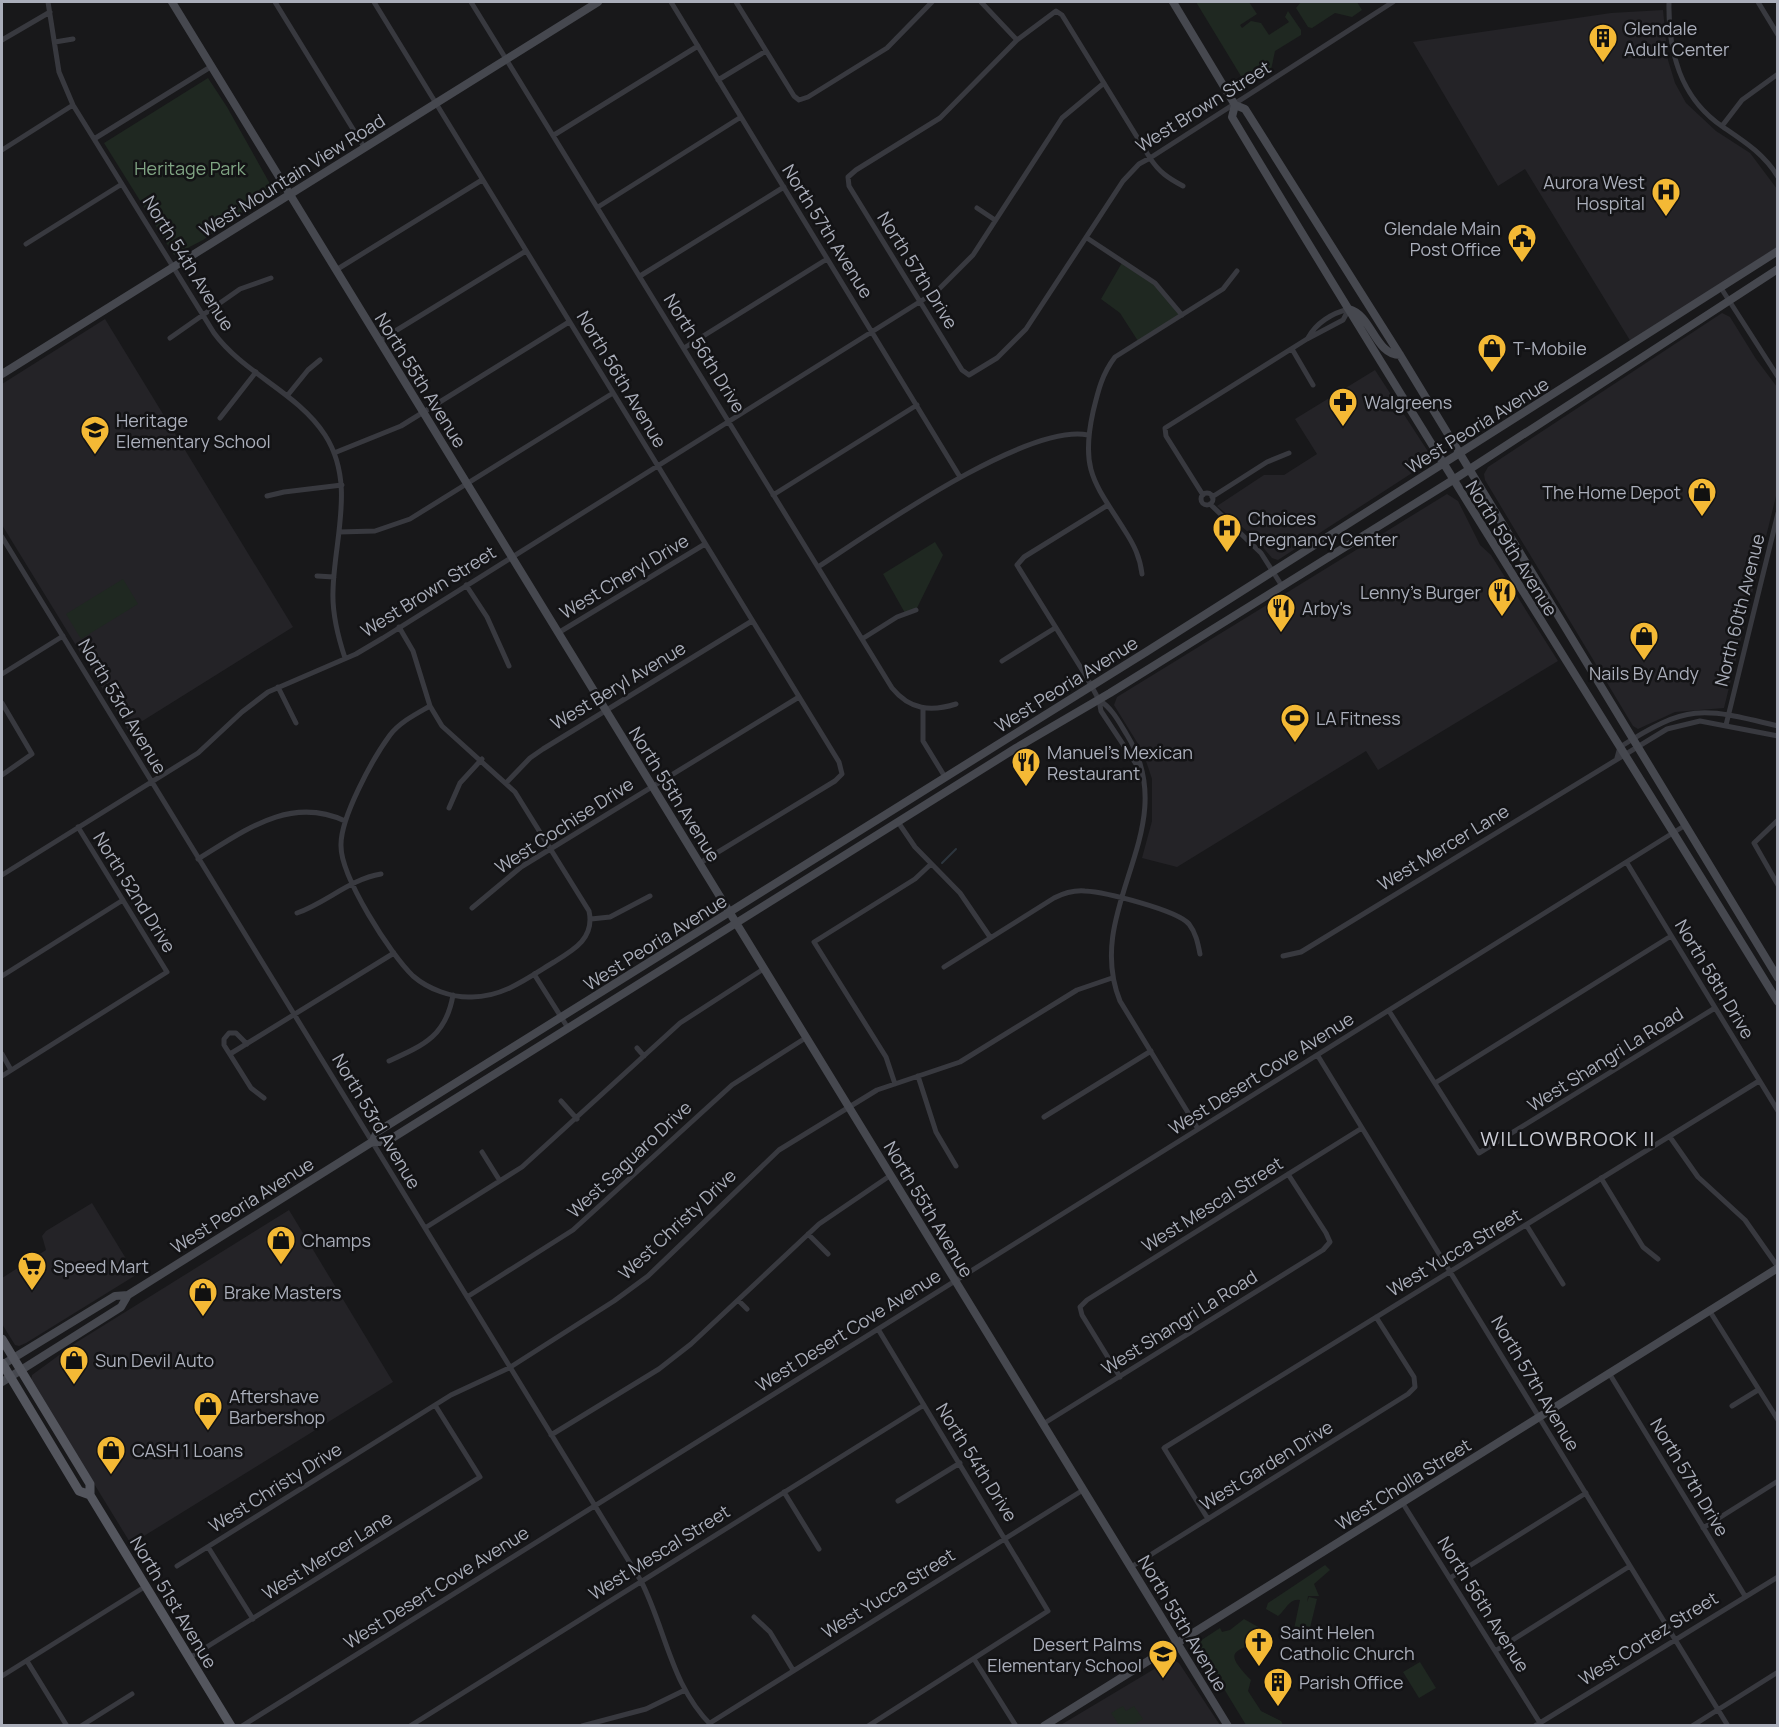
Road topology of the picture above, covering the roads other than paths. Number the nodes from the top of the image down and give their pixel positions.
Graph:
1 (48, 2) edge
2 (172, 2) edge
3 (275, 2) edge
4 (374, 2) edge
5 (471, 2) edge
6 (598, 2) edge
7 (671, 2) edge
8 (736, 2) edge
9 (932, 2) edge
10 (981, 2) edge
11 (1173, 2) edge
12 (1393, 2) edge
13 (1669, 2) edge
14 (1758, 2) edge
15 (50, 12) junction
16 (1778, 35) edge
17 (73, 39) dead end
18 (2, 40) edge
19 (1017, 40) junction
20 (55, 42) junction
21 (698, 46) junction
22 (766, 51) junction
23 (507, 59) junction
24 (212, 66) junction
25 (1778, 74) edge
26 (718, 80) junction
27 (1104, 83) junction
28 (436, 104) junction
29 (73, 105) junction
30 (1235, 105) junction
31 (741, 117) junction
32 (1722, 126) junction
33 (554, 135) junction
34 (94, 140) junction
35 (364, 147) junction
36 (2, 150) edge
37 (1150, 158) junction
38 (1778, 177) edge
39 (482, 180) junction
40 (122, 184) junction
41 (1183, 186) dead end
42 (784, 187) junction
43 (290, 194) junction
44 (598, 207) junction
45 (976, 208) dead end
46 (995, 220) junction
47 (1087, 238) junction
48 (26, 244) dead end
49 (526, 251) junction
50 (1778, 252) edge
51 (827, 258) junction
52 (173, 267) junction
53 (1778, 269) edge
54 (336, 270) junction
55 (1237, 271) dead end
56 (640, 276) junction
57 (271, 278) dead end
58 (1721, 288) junction
59 (1728, 301) junction
60 (921, 302) junction
61 (1349, 309) junction
62 (202, 314) junction
63 (1182, 315) junction
64 (569, 322) junction
65 (872, 332) junction
66 (170, 338) dead end
67 (1307, 339) junction
68 (379, 341) junction
69 (684, 348) junction
70 (1292, 349) junction
71 (1400, 355) junction
72 (320, 360) dead end
73 (256, 372) junction
74 (1588, 373) junction
75 (2, 374) edge
76 (969, 375) joint
77 (1778, 377) edge
78 (1600, 384) junction
79 (1313, 385) dead end
80 (1593, 390) junction
81 (613, 393) junction
82 (287, 396) junction
83 (917, 405) junction
84 (423, 413) junction
85 (220, 418) dead end
86 (729, 421) junction
87 (1088, 435) junction
88 (334, 453) junction
89 (1289, 453) dead end
90 (1460, 453) junction
91 (1443, 464) junction
92 (657, 466) junction
93 (1470, 470) junction
94 (960, 477) junction
95 (1453, 480) junction
96 (467, 484) junction
97 (342, 485) junction
98 (773, 495) junction
99 (1203, 495) junction
100 (267, 496) dead end
101 (1212, 496) junction
102 (1210, 504) junction
103 (1108, 505) junction
104 (1778, 513) edge
105 (339, 532) junction
106 (2, 537) edge
107 (705, 543) junction
108 (511, 557) junction
109 (818, 567) junction
110 (1273, 571) junction
111 (1142, 574) dead end
112 (317, 576) dead end
113 (334, 577) junction
114 (466, 585) junction
115 (1282, 586) junction
116 (916, 610) dead end
117 (752, 621) junction
118 (399, 627) junction
119 (1055, 628) junction
120 (558, 633) junction
121 (63, 636) junction
122 (862, 639) junction
123 (345, 658) junction
124 (1002, 662) dead end
125 (509, 666) dead end
126 (2, 674) edge
127 (1092, 686) junction
128 (278, 687) junction
129 (799, 697) junction
130 (1099, 700) junction
131 (2, 704) edge
132 (956, 704) dead end
133 (430, 706) junction
134 (924, 709) junction
135 (606, 710) junction
136 (1729, 715) junction
137 (296, 723) dead end
138 (1726, 725) junction
139 (1778, 726) edge
140 (1778, 736) edge
141 (1634, 743) junction
142 (1620, 753) junction
143 (482, 759) junction
144 (1143, 773) junction
145 (2, 775) edge
146 (945, 777) junction
147 (151, 782) junction
148 (506, 783) junction
149 (653, 786) junction
150 (449, 808) dead end
151 (1778, 820) edge
152 (345, 821) junction
153 (898, 822) junction
154 (1684, 826) junction
155 (78, 827) junction
156 (1674, 833) junction
157 (551, 849) junction
158 (198, 859) junction
159 (1627, 862) junction
160 (700, 863) junction
161 (931, 864) junction
162 (381, 874) dead end
163 (2, 875) edge
164 (351, 884) junction
165 (1778, 885) edge
166 (650, 896) dead end
167 (123, 900) junction
168 (1122, 900) junction
169 (472, 908) dead end
170 (730, 912) junction
171 (297, 913) dead end
172 (591, 919) junction
173 (737, 922) junction
174 (1671, 936) junction
175 (990, 937) junction
176 (394, 953) junction
177 (1200, 954) dead end
178 (1283, 956) dead end
179 (944, 967) dead end
180 (765, 968) junction
181 (534, 974) junction
182 (2, 976) edge
183 (1112, 978) junction
184 (1778, 978) edge
185 (453, 995) junction
186 (1778, 1002) edge
187 (1715, 1008) junction
188 (1389, 1011) junction
189 (294, 1015) junction
190 (561, 1018) junction
191 (568, 1028) junction
192 (807, 1036) junction
193 (246, 1044) junction
194 (637, 1048) dead end
195 (1151, 1051) junction
196 (2, 1054) edge
197 (230, 1054) junction
198 (644, 1056) junction
199 (1318, 1056) junction
200 (389, 1061) dead end
201 (11, 1070) junction
202 (2, 1076) edge
203 (918, 1076) junction
204 (1760, 1081) junction
205 (1435, 1083) junction
206 (895, 1084) junction
207 (264, 1098) dead end
208 (561, 1101) dead end
209 (849, 1106) junction
210 (1778, 1111) edge
211 (1044, 1117) dead end
212 (577, 1119) junction
213 (1362, 1128) junction
214 (1198, 1129) junction
215 (1670, 1137) junction
216 (372, 1142) junction
217 (482, 1152) dead end
218 (956, 1166) dead end
219 (1288, 1174) junction
220 (891, 1175) junction
221 (1601, 1178) junction
222 (500, 1181) junction
223 (1527, 1226) junction
224 (425, 1228) junction
225 (808, 1234) junction
226 (828, 1254) dead end
227 (1658, 1259) dead end
228 (1778, 1268) edge
229 (1449, 1270) junction
230 (955, 1281) junction
231 (1563, 1284) dead end
232 (128, 1294) junction
233 (467, 1297) junction
234 (738, 1300) junction
235 (747, 1309) dead end
236 (1709, 1310) junction
237 (1376, 1317) junction
238 (878, 1329) junction
239 (2, 1339) edge
240 (13, 1358) junction
241 (2, 1364) edge
242 (508, 1368) junction
243 (20, 1370) junction
244 (1609, 1373) junction
245 (1120, 1377) junction
246 (6, 1379) edge
247 (1758, 1390) junction
248 (435, 1405) junction
249 (924, 1405) junction
250 (1732, 1406) dead end
251 (1539, 1417) junction
252 (1778, 1420) edge
253 (1043, 1424) junction
254 (551, 1435) junction
255 (960, 1463) junction
256 (1778, 1481) edge
257 (1083, 1490) junction
258 (784, 1492) junction
259 (1586, 1493) junction
260 (90, 1495) junction
261 (898, 1501) dead end
262 (1402, 1502) junction
263 (594, 1506) junction
264 (1208, 1519) junction
265 (1703, 1528) junction
266 (1006, 1538) junction
267 (208, 1546) junction
268 (819, 1549) dead end
269 (177, 1566) dead end
270 (1630, 1566) junction
271 (1131, 1567) junction
272 (1778, 1577) edge
273 (1449, 1578) junction
274 (641, 1581) junction
275 (146, 1586) junction
276 (1745, 1596) junction
277 (754, 1617) dead end
278 (254, 1619) junction
279 (1676, 1640) junction
280 (1176, 1641) junction
281 (1495, 1651) junction
282 (189, 1658) junction
283 (974, 1659) junction
284 (27, 1661) junction
285 (794, 1670) junction
286 (1778, 1672) edge
287 (2, 1676) edge
288 (685, 1690) junction
289 (132, 1694) dead end
290 (1718, 1709) junction
291 (711, 1724) edge
292 (1537, 1724) edge
293 (68, 1725) edge
294 (81, 1725) edge
295 (231, 1725) edge
296 (242, 1725) edge
297 (410, 1725) edge
298 (582, 1725) edge
299 (868, 1725) edge
300 (1016, 1725) edge
301 (1044, 1725) edge
302 (1228, 1725) edge
303 (1692, 1725) edge
304 (1728, 1725) edge

1 - 15 street, North 54th Avenue
2 - 24 main road, North 55th Avenue
3 - 35 street
4 - 28 street, North 56th Avenue
5 - 23 street, North 56th Drive
6 - 23 main road, West Mountain View Road
7 - 21 street, North 57th Avenue
8 - 22 street
9 - 22 street
10 - 19 street
11 - 30 main road, North 59th Avenue
12 - 30 street, West Brown Street
13 - 32 street
14 - 16 street
15 - 18 street
15 - 20 street, North 54th Avenue
17 - 20 street
19 - 27 street
19 - 60 street, North 57th Drive
20 - 29 street, North 54th Avenue
21 - 26 street, North 57th Avenue
21 - 33 street
22 - 26 street
23 - 28 main road, West Mountain View Road
23 - 33 street, North 56th Drive
24 - 34 street
24 - 43 main road, North 55th Avenue
25 - 32 street
26 - 31 street, North 57th Avenue
27 - 37 street
27 - 46 street
28 - 35 main road, West Mountain View Road
28 - 39 street, North 56th Avenue
29 - 34 street, North 54th Avenue
29 - 36 street
30 - 37 street, West Brown Street
30 - 61 main road, North 59th Avenue
30 - 71 main road, North 59th Avenue
31 - 42 street, North 57th Avenue
31 - 44 street
32 - 38 street
33 - 44 street, North 56th Drive
34 - 40 street, North 54th Avenue
35 - 43 main road, West Mountain View Road
37 - 41 street
37 - 47 street, West Brown Street
39 - 49 street, North 56th Avenue
39 - 54 street
40 - 48 street
40 - 52 street, North 54th Avenue
42 - 51 street, North 57th Avenue
42 - 56 street
43 - 52 main road, West Mountain View Road
43 - 54 main road, North 55th Avenue
44 - 56 street, North 56th Drive
45 - 46 street
46 - 60 street
47 - 63 street
47 - 76 street, West Brown Street
49 - 64 street, North 56th Avenue
49 - 68 street
50 - 58 main road, West Peoria Avenue
51 - 65 street, North 57th Avenue
51 - 69 street
52 - 62 street, North 54th Avenue
52 - 75 main road, West Mountain View Road
53 - 59 main road, West Peoria Avenue
54 - 68 main road, North 55th Avenue
55 - 63 street
56 - 69 street, North 56th Drive
57 - 62 street
58 - 59 street
58 - 74 main road, West Peoria Avenue
59 - 77 street
59 - 78 main road, West Peoria Avenue
60 - 65 street, West Brown Street
60 - 76 street, North 57th Drive
61 - 67 street
61 - 67 street
61 - 71 main road
61 - 91 main road, North 59th Avenue
62 - 66 street
62 - 73 street, North 54th Avenue
63 - 87 street
64 - 81 street, North 56th Avenue
64 - 84 street
65 - 83 street, North 57th Avenue
65 - 86 street, West Brown Street
67 - 70 street
68 - 84 main road, North 55th Avenue
69 - 86 street, North 56th Drive
70 - 79 street
70 - 99 street
71 - 90 main road, North 59th Avenue
72 - 82 street
73 - 82 street, North 54th Avenue
73 - 85 street
74 - 78 main road
74 - 80 main road
74 - 90 main road, West Peoria Avenue
78 - 80 main road, West Peoria Avenue
80 - 93 main road, West Peoria Avenue
81 - 92 street, North 56th Avenue
81 - 96 street
82 - 88 street, North 54th Avenue
83 - 94 street, North 57th Avenue
83 - 98 street
84 - 88 street
84 - 96 main road, North 55th Avenue
86 - 92 street, West Brown Street
86 - 98 street, North 56th Drive
87 - 94 street
87 - 103 street
88 - 97 street, North 54th Avenue
89 - 101 street
90 - 91 main road, West Peoria Avenue
90 - 93 main road, North 59th Avenue
91 - 95 main road, North 59th Avenue
91 - 110 main road, West Peoria Avenue
92 - 107 street, North 56th Avenue
92 - 108 street, West Brown Street
93 - 95 main road, West Peoria Avenue
93 - 141 main road, North 59th Avenue
94 - 109 street
95 - 115 main road, West Peoria Avenue
95 - 142 main road, North 59th Avenue
96 - 105 street
96 - 108 main road, North 55th Avenue
97 - 100 street
97 - 105 street, North 54th Avenue
98 - 109 street, North 56th Drive
99 - 101 street
99 - 102 street
101 - 102 street
102 - 110 street
103 - 111 street
103 - 119 street
104 - 136 street, North 60th Avenue
105 - 113 street, North 54th Avenue
106 - 121 street, North 53rd Avenue
107 - 117 street, North 56th Avenue
107 - 120 street, West Cheryl Drive
108 - 114 street, West Brown Street
108 - 120 main road, North 55th Avenue
109 - 122 street, North 56th Drive
110 - 115 street
110 - 127 main road, West Peoria Avenue
112 - 113 street
113 - 123 street, North 54th Avenue
114 - 118 street, West Brown Street
114 - 125 street
115 - 130 main road, West Peoria Avenue
116 - 122 street
117 - 129 street, North 56th Avenue
117 - 135 street, West Beryl Avenue
118 - 123 street, West Brown Street
118 - 133 street
119 - 124 street
119 - 127 street
120 - 135 main road, North 55th Avenue
121 - 126 street
121 - 147 street, North 53rd Avenue
122 - 134 street, North 56th Drive
123 - 128 street, West Brown Street
127 - 130 street
127 - 146 main road, West Peoria Avenue
128 - 137 street
128 - 147 street, West Brown Street
129 - 149 street, West Cochise Drive
129 - 160 street, North 56th Avenue
130 - 144 street
130 - 144 street
130 - 153 main road, West Peoria Avenue
131 - 145 street
132 - 134 street
133 - 143 street
133 - 152 street
134 - 146 street
135 - 148 street, West Beryl Avenue
135 - 149 main road, North 55th Avenue
136 - 138 street, North 60th Avenue
136 - 139 street, North 60th Avenue
136 - 141 street, West Mercer Lane
138 - 140 street
138 - 141 street, West Mercer Lane
141 - 142 street, West Mercer Lane
141 - 154 main road, North 59th Avenue
142 - 156 main road, North 59th Avenue
142 - 178 street, West Mercer Lane
143 - 148 street
143 - 150 street
144 - 168 street
146 - 170 main road, West Peoria Avenue
147 - 155 street, West Brown Street
147 - 158 street, North 53rd Avenue
148 - 157 street
149 - 157 street, West Cochise Drive
149 - 160 main road, North 55th Avenue
151 - 165 street
152 - 158 street
152 - 164 street
153 - 161 street
153 - 173 main road, West Peoria Avenue
154 - 156 street, West Desert Cove Avenue
154 - 184 main road, North 59th Avenue
155 - 163 street, West Brown Street
155 - 167 street, North 52nd Drive
156 - 159 street, West Desert Cove Avenue
156 - 186 main road, North 59th Avenue
157 - 169 street, West Cochise Drive
157 - 172 street
158 - 189 street, North 53rd Avenue
159 - 174 street, North 58th Drive
159 - 188 street, West Desert Cove Avenue
160 - 170 main road, North 55th Avenue
161 - 175 street
161 - 206 street
162 - 164 street
164 - 171 street
164 - 176 street
166 - 172 street
167 - 182 street
167 - 201 street, North 52nd Drive
168 - 175 street
168 - 177 street
168 - 183 street
170 - 173 main road, North 55th Avenue
170 - 190 main road, West Peoria Avenue
172 - 181 street
173 - 180 main road, North 55th Avenue
173 - 191 main road, West Peoria Avenue
174 - 187 street, North 58th Drive
174 - 205 street
175 - 179 street
176 - 185 street
176 - 189 street
180 - 192 main road, North 55th Avenue
180 - 198 street
181 - 185 street
181 - 190 street
183 - 195 street
183 - 203 street, West Christy Drive
185 - 200 street
187 - 204 street, North 58th Drive
187 - 205 street, West Shangri La Road
188 - 199 street, West Desert Cove Avenue
188 - 205 street
189 - 193 street
189 - 216 street, North 53rd Avenue
190 - 191 street
190 - 216 main road, West Peoria Avenue
191 - 216 main road, West Peoria Avenue
192 - 209 main road, North 55th Avenue
192 - 233 street, West Saguaro Drive
193 - 197 street
193 - 197 street
194 - 198 street
195 - 211 street
195 - 214 street
196 - 201 street
197 - 207 street
198 - 212 street
199 - 213 street, North 57th Avenue
199 - 214 street, West Desert Cove Avenue
201 - 202 street
203 - 206 street, West Christy Drive
203 - 218 street
204 - 210 street, North 58th Drive
204 - 215 street, West Yucca Street
206 - 209 street, West Christy Drive
208 - 212 street
209 - 220 main road, North 55th Avenue
209 - 242 street, West Christy Drive
212 - 222 street
213 - 219 street, West Mescal Street
213 - 229 street, North 57th Avenue
214 - 230 street, West Desert Cove Avenue
215 - 221 street, West Yucca Street
215 - 228 street
216 - 224 street, North 53rd Avenue
216 - 232 main road, West Peoria Avenue
217 - 222 street
219 - 245 street, West Mescal Street
219 - 245 street, West Shangri La Road
220 - 225 street
220 - 230 main road, North 55th Avenue
221 - 223 street, West Yucca Street
221 - 227 street
222 - 224 street
223 - 229 street, West Yucca Street
223 - 231 street
224 - 233 street, North 53rd Avenue
225 - 226 street
225 - 234 street
228 - 236 main road, West Cholla Street
229 - 237 street, West Yucca Street
229 - 251 street, North 57th Avenue
230 - 238 street, West Desert Cove Avenue
230 - 253 main road, North 55th Avenue
232 - 240 main road, West Peoria Avenue
232 - 243 main road, West Peoria Avenue
233 - 242 street, North 53rd Avenue
234 - 235 street
234 - 254 street
236 - 244 main road, West Cholla Street
236 - 247 street
237 - 264 street, West Garden Drive
237 - 264 street, West Yucca Street
238 - 249 street, North 54th Drive
238 - 263 street, West Desert Cove Avenue
239 - 240 main road, North 51st Avenue
240 - 241 main road, West Peoria Avenue
240 - 243 main road, North 51st Avenue
241 - 246 main road, North 51st Avenue
242 - 248 street, West Christy Drive
242 - 254 street, North 53rd Avenue
243 - 246 main road, West Peoria Avenue
243 - 260 main road, North 51st Avenue
244 - 251 main road, West Cholla Street
244 - 265 street, North 57th Drive
245 - 253 street, West Shangri La Road
246 - 260 main road, North 51st Avenue
247 - 250 street
247 - 252 street
248 - 267 street, West Christy Drive
248 - 278 street, West Mercer Lane
249 - 255 street, North 54th Drive
249 - 258 street, West Mescal Street
251 - 259 street, North 57th Avenue
251 - 262 main road, West Cholla Street
253 - 257 main road, North 55th Avenue
254 - 263 street, North 53rd Avenue
255 - 261 street
255 - 266 street, North 54th Drive
256 - 265 street
257 - 266 street, West Yucca Street
257 - 271 main road, North 55th Avenue
258 - 268 street
258 - 274 street, West Mescal Street
259 - 270 street, North 57th Avenue
259 - 273 street
260 - 275 main road, North 51st Avenue
262 - 273 street, North 56th Avenue
262 - 280 main road, West Cholla Street
263 - 274 street, North 53rd Avenue
263 - 296 street, West Desert Cove Avenue
264 - 271 street, West Garden Drive
265 - 276 street, North 57th Drive
266 - 283 street, North 54th Drive
266 - 285 street, West Yucca Street
267 - 269 street, West Christy Drive
267 - 278 street
270 - 279 street, North 57th Avenue
270 - 281 street
271 - 280 main road, North 55th Avenue
272 - 276 street, West Cortez Street
273 - 281 street, North 56th Avenue
274 - 288 street, North 53rd Avenue
274 - 297 street, West Mescal Street
275 - 282 main road, North 51st Avenue
275 - 284 street
276 - 279 street, West Cortez Street
277 - 285 street
278 - 282 street, West Mercer Lane
279 - 290 street, North 57th Avenue
279 - 292 street, West Cortez Street
280 - 301 main road, West Cholla Street
280 - 302 main road, North 55th Avenue
281 - 292 street, North 56th Avenue
282 - 295 main road, North 51st Avenue
283 - 299 street
283 - 300 street
284 - 287 street
284 - 293 street
285 - 291 street, West Yucca Street
286 - 290 street
288 - 291 street, North 53rd Avenue
288 - 298 street
289 - 294 street
290 - 303 street
290 - 304 street, North 57th Avenue

